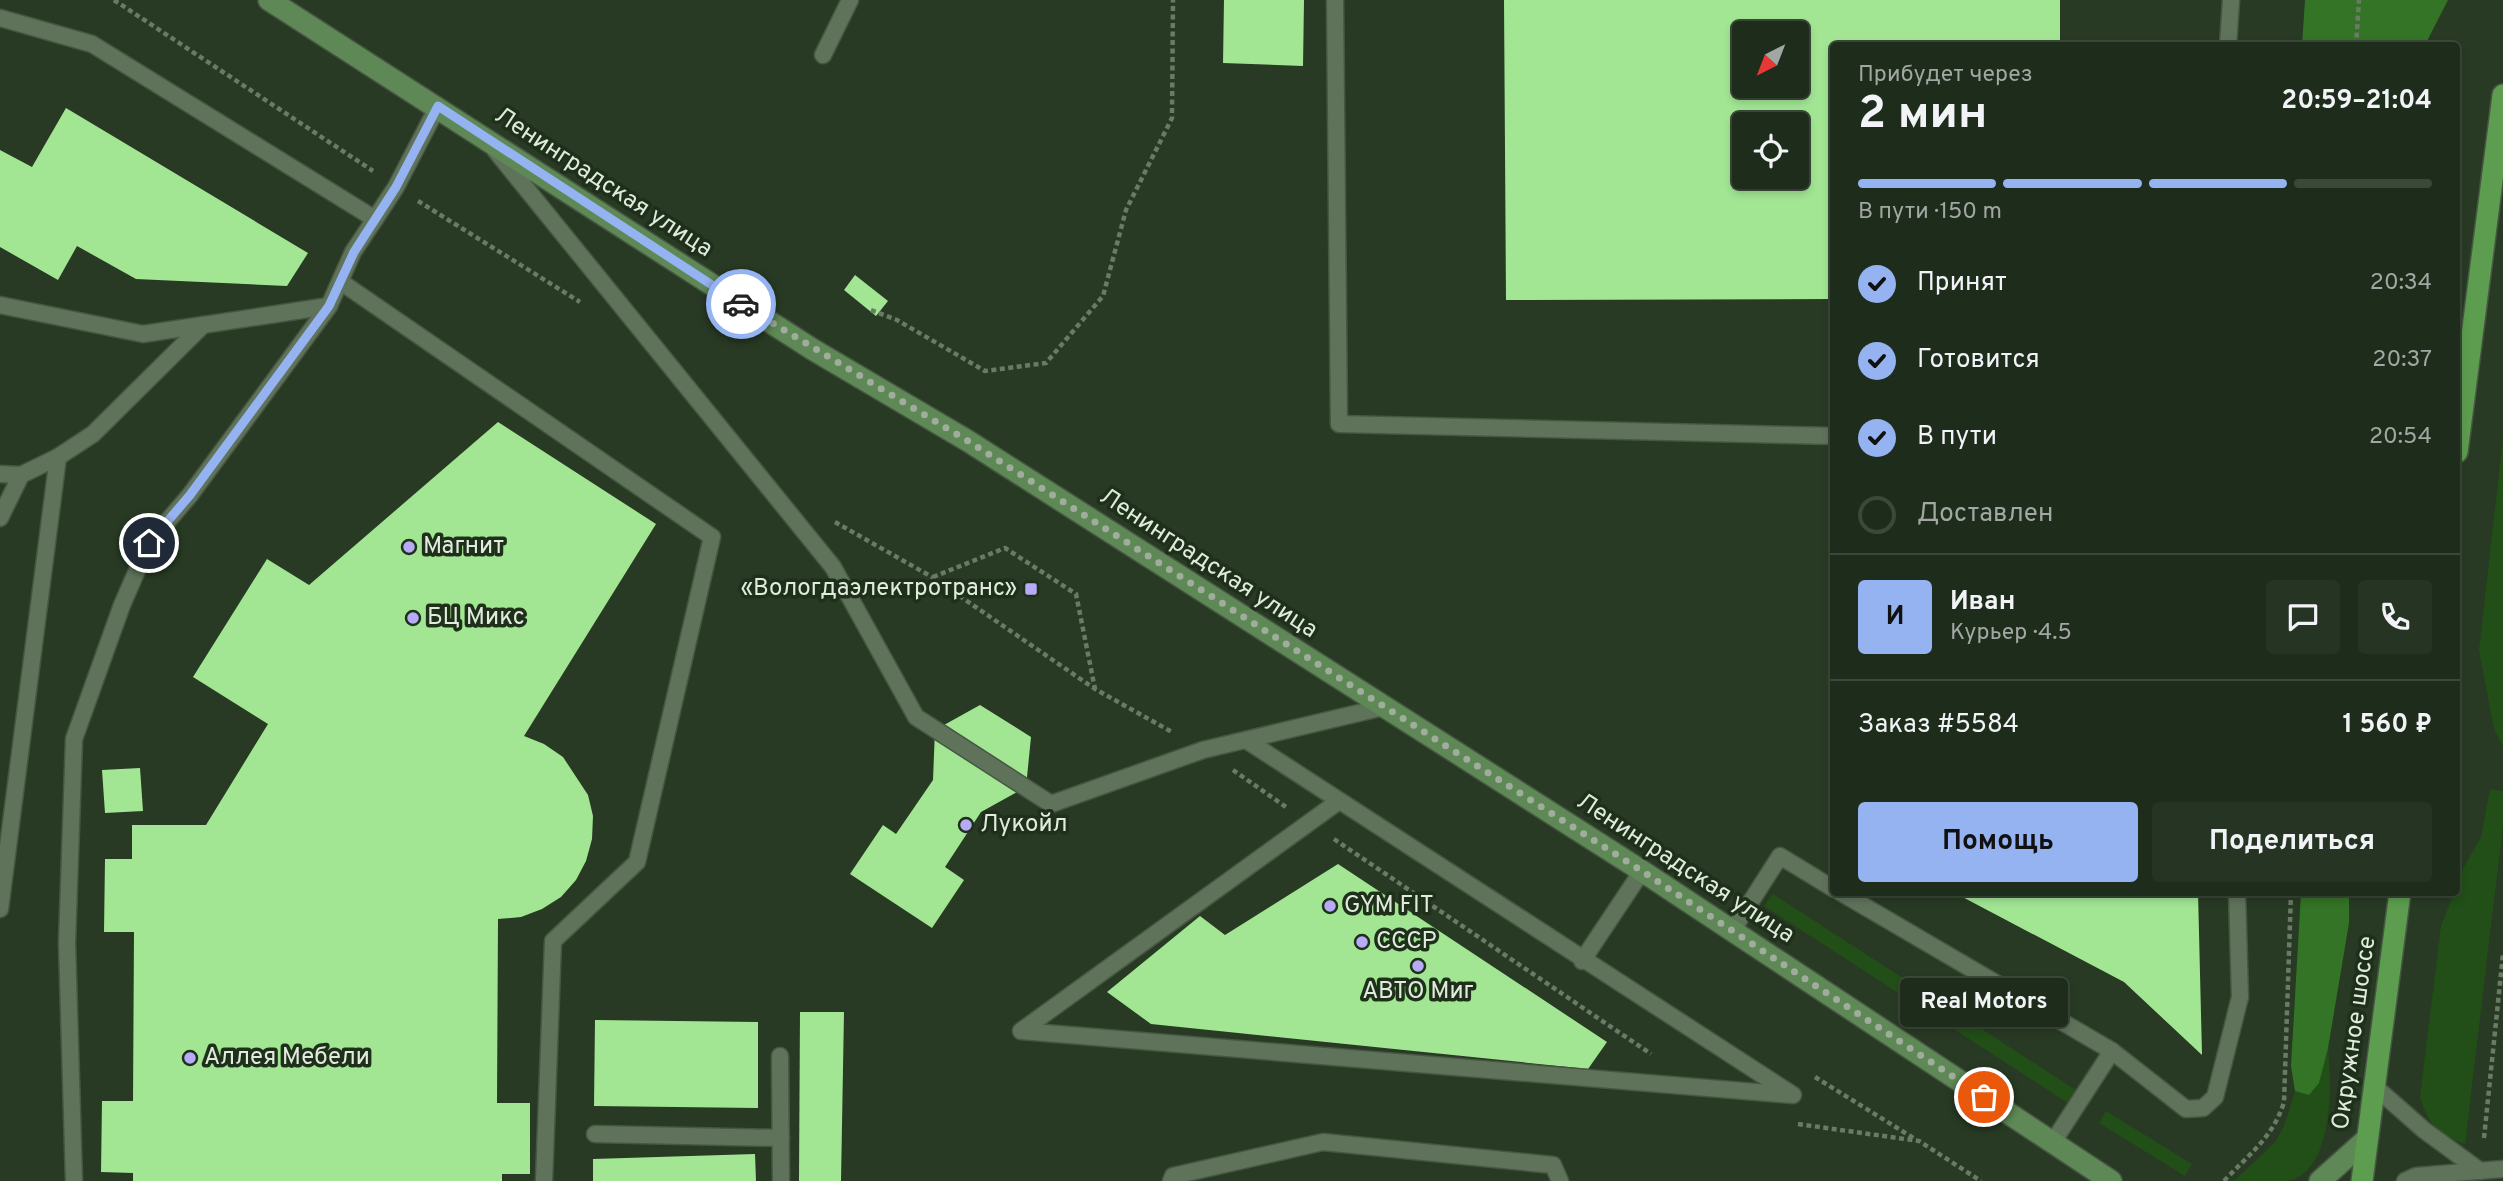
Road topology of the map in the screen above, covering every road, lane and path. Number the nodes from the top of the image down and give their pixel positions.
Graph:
1 (114, 0) edge
2 (270, 0) edge
3 (850, 0) edge
4 (1173, 0) edge
5 (1335, 0) edge
6 (2231, 0) edge
7 (2360, 0) edge
8 (0, 18) edge
9 (2228, 42) edge
10 (2356, 42) edge
11 (823, 55) dead end
12 (2503, 95) edge
13 (438, 106) junction
14 (487, 140) junction
15 (396, 187) junction
16 (375, 219) junction
17 (341, 282) junction
18 (0, 305) edge
19 (329, 306) junction
20 (871, 310) dead end
21 (588, 312) dead end
22 (203, 325) junction
23 (2460, 429) edge
24 (1830, 436) edge
25 (58, 457) junction
26 (0, 474) edge
27 (21, 475) junction
28 (826, 517) dead end
29 (0, 518) edge
30 (932, 577) junction
31 (1095, 689) junction
32 (1384, 707) junction
33 (1246, 740) junction
34 (1203, 750) junction
35 (1339, 801) junction
36 (1309, 823) junction
37 (1642, 871) junction
38 (1830, 887) edge
39 (1847, 896) edge
40 (2238, 896) edge
41 (2291, 896) edge
42 (2399, 896) edge
43 (0, 909) edge
44 (1732, 931) junction
45 (2503, 954) edge
46 (1582, 961) junction
47 (2112, 1051) junction
48 (780, 1056) dead end
49 (1655, 1056) dead end
50 (2374, 1086) junction
51 (1784, 1122) dead end
52 (595, 1134) dead end
53 (781, 1138) junction
54 (2367, 1139) junction
55 (2053, 1143) junction
56 (2503, 1169) edge
57 (2480, 1171) junction
58 (74, 1181) edge
59 (544, 1181) edge
60 (781, 1181) edge
61 (1171, 1181) edge
62 (1560, 1181) edge
63 (1981, 1181) edge
64 (2111, 1181) edge
65 (2224, 1181) edge
66 (2320, 1181) edge
67 (2362, 1181) edge
68 (2405, 1181) edge

1 - 15 path
2 - 13 main road, Ленинградская улица
3 - 11 lane
4 - 20 path
5 - 24 lane
6 - 9 lane
7 - 10 path
8 - 16 lane
12 - 23 main road
13 - 14 main road, Ленинградская улица
13 - 15 lane
14 - 32 main road, Ленинградская улица
14 - 34 lane
15 - 16 lane
15 - 21 path
16 - 17 lane
17 - 19 lane
17 - 59 lane
18 - 22 lane
19 - 22 lane
19 - 58 lane
22 - 25 lane
25 - 27 lane
25 - 43 lane
26 - 27 lane
27 - 29 lane
28 - 30 path
30 - 31 path
30 - 31 path
31 - 34 path
32 - 33 lane
32 - 37 main road, Ленинградская улица
33 - 34 lane
33 - 35 lane
34 - 36 path
35 - 36 lane
35 - 46 lane
36 - 46 lane
36 - 49 path
37 - 44 main road, Ленинградская улица
37 - 46 lane
38 - 44 lane
39 - 47 lane
40 - 47 lane
41 - 65 path
42 - 50 main road, Окружное шоссе
44 - 55 main road, Ленинградская улица
45 - 57 path
47 - 55 lane
48 - 53 lane
50 - 54 main road, Окружное шоссе
50 - 57 lane
51 - 63 path
52 - 53 lane
53 - 60 lane
54 - 66 main road
54 - 67 main road, Окружное шоссе
55 - 64 main road, Ленинградская улица
56 - 57 lane
57 - 68 lane
61 - 62 lane

